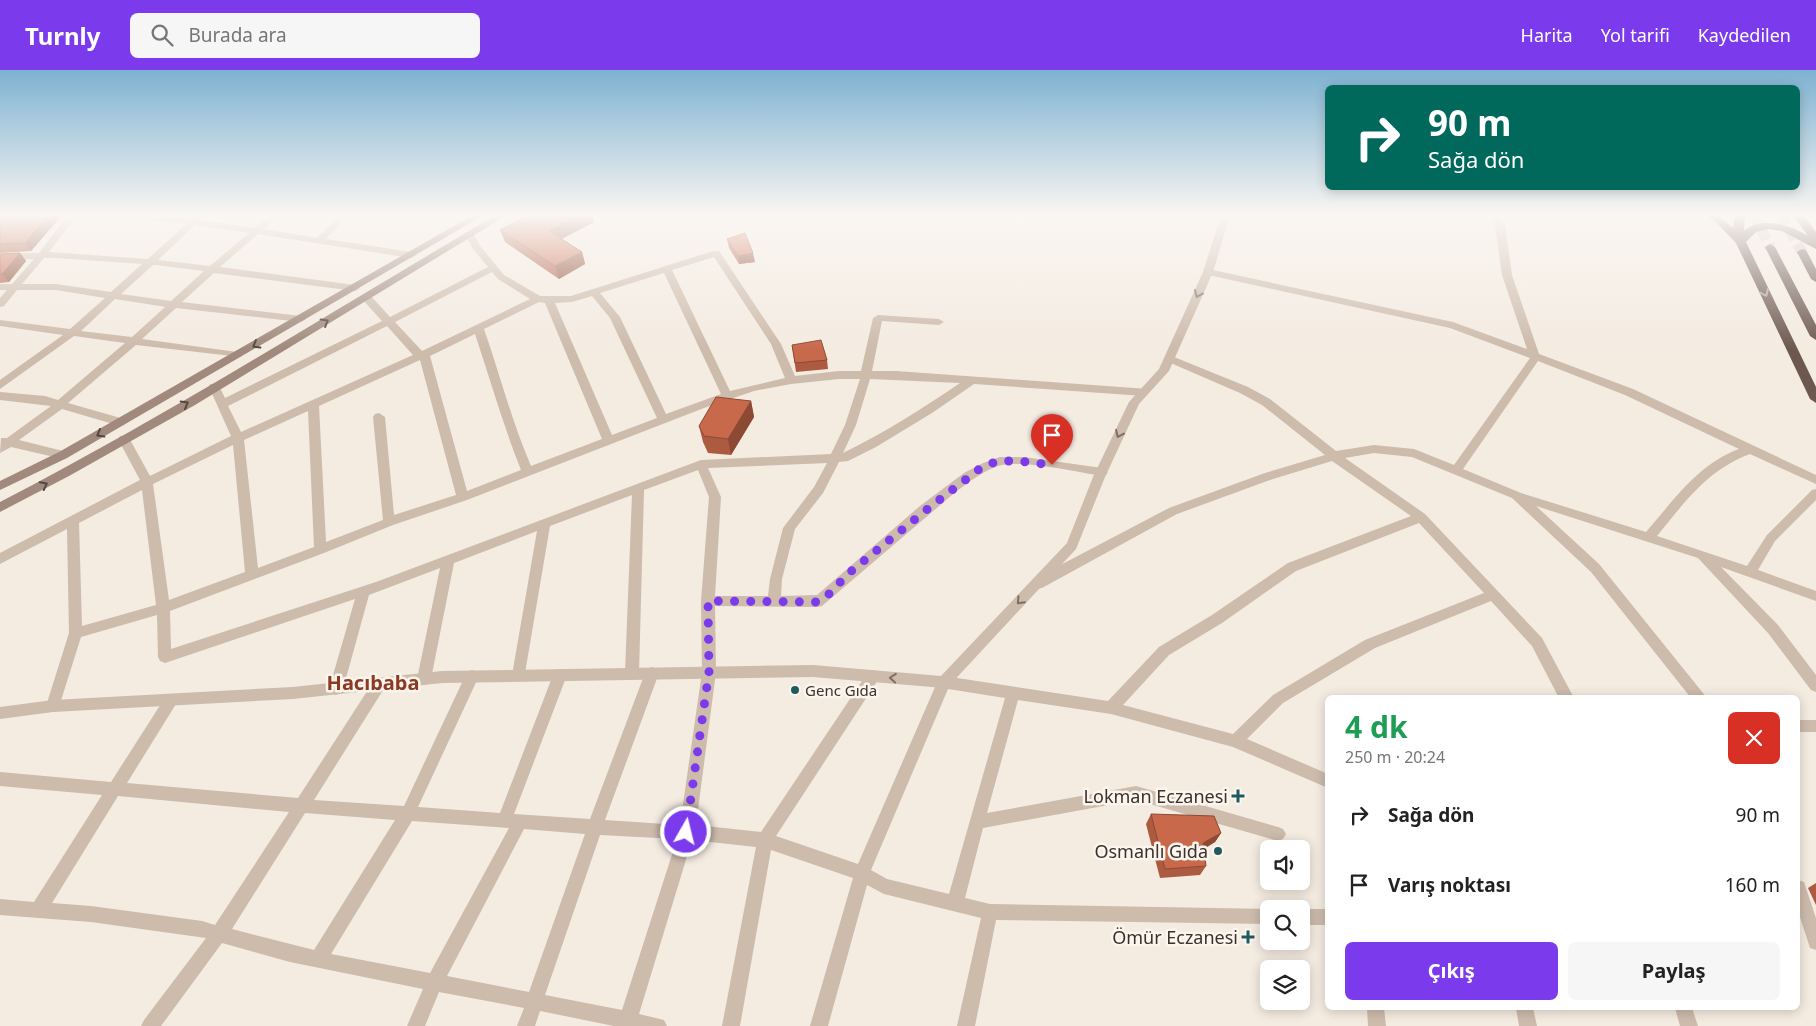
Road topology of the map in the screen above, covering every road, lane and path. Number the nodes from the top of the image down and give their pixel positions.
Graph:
1 (38, 260) edge
2 (107, 260) edge
3 (154, 260) edge
4 (223, 260) edge
5 (403, 260) edge
6 (429, 260) edge
7 (486, 260) edge
8 (696, 260) edge
9 (720, 260) edge
10 (1212, 260) edge
11 (1505, 260) edge
12 (1749, 260) edge
13 (1777, 260) tunnel mouth
14 (1806, 260) tunnel mouth
15 (151, 262) junction
16 (493, 268) junction
17 (212, 269) junction
18 (667, 269) junction
19 (1208, 272) junction
20 (1816, 279) edge
21 (16, 285) junction
22 (0, 286) edge
23 (355, 288) junction
24 (594, 292) junction
25 (112, 297) junction
26 (366, 297) junction
27 (543, 299) junction
28 (0, 304) edge
29 (174, 305) junction
30 (301, 319) junction
31 (388, 322) junction
32 (939, 322) dead end
33 (0, 323) edge
34 (478, 327) junction
35 (72, 333) junction
36 (1816, 336) edge
37 (134, 341) junction
38 (238, 355) junction
39 (422, 355) junction
40 (1535, 358) junction
41 (1170, 359) junction
42 (865, 375) junction
43 (791, 380) junction
44 (972, 380) junction
45 (0, 385) edge
46 (214, 387) junction
47 (1144, 392) junction
48 (0, 396) edge
49 (727, 396) junction
50 (1816, 399) edge
51 (59, 404) junction
52 (222, 404) junction
53 (313, 404) junction
54 (379, 417) dead end
55 (663, 419) junction
56 (120, 422) junction
57 (238, 438) junction
58 (124, 439) junction
59 (608, 439) junction
60 (3, 444) edge
61 (1750, 449) junction
62 (64, 455) junction
63 (1334, 456) junction
64 (835, 458) junction
65 (701, 464) junction
66 (1456, 470) junction
67 (527, 472) junction
68 (1102, 472) junction
69 (1816, 480) edge
70 (147, 482) junction
71 (0, 486) edge
72 (638, 488) junction
73 (1816, 493) edge
74 (1516, 495) junction
75 (463, 497) junction
76 (0, 506) edge
77 (1420, 517) junction
78 (73, 521) junction
79 (390, 522) junction
80 (544, 525) junction
81 (1648, 538) junction
82 (320, 550) junction
83 (1703, 555) junction
84 (0, 559) edge
85 (448, 560) junction
86 (1750, 572) junction
87 (252, 575) junction
88 (1037, 584) junction
89 (364, 591) junction
90 (1493, 595) junction
91 (1816, 596) edge
92 (708, 601) junction
93 (774, 602) junction
94 (163, 608) junction
95 (76, 633) junction
96 (709, 672) junction
97 (632, 673) junction
98 (652, 673) junction
99 (519, 675) junction
100 (560, 675) junction
101 (472, 676) junction
102 (873, 676) junction
103 (424, 679) junction
104 (944, 682) junction
105 (380, 684) junction
106 (1816, 686) edge
107 (336, 688) junction
108 (1013, 693) junction
109 (1564, 695) edge
110 (1698, 695) edge
111 (171, 700) junction
112 (53, 706) junction
113 (1111, 708) junction
114 (0, 713) edge
115 (1800, 726) edge
116 (1816, 726) edge
117 (1235, 742) junction
118 (0, 779) edge
119 (1325, 780) edge
120 (115, 788) junction
121 (303, 806) junction
122 (408, 814) junction
123 (512, 821) junction
124 (978, 822) junction
125 (595, 827) junction
126 (686, 832) junction
127 (1278, 834) dead end
128 (765, 840) junction
129 (862, 873) junction
130 (1800, 894) edge
131 (955, 903) junction
132 (0, 907) edge
133 (38, 910) junction
134 (990, 912) junction
135 (1260, 916) edge
136 (1310, 917) edge
137 (1325, 917) edge
138 (219, 934) junction
139 (1816, 942) edge
140 (318, 960) junction
141 (434, 983) junction
142 (536, 1001) junction
143 (1376, 1010) edge
144 (1525, 1010) edge
145 (1685, 1010) edge
146 (627, 1023) edge
147 (150, 1026) edge
148 (416, 1026) edge
149 (526, 1026) edge
150 (658, 1026) edge
151 (731, 1026) edge
152 (820, 1026) edge
153 (966, 1026) edge
154 (1377, 1026) edge
155 (1528, 1026) edge
156 (1689, 1026) edge

1 - 21 street
2 - 15 street
3 - 15 street
4 - 17 street
5 - 23 main road
6 - 26 main road
7 - 16 street
8 - 18 street
9 - 43 street
10 - 19 street
11 - 40 street
12 -> 50 highway
13 - 36 highway
14 - 20 highway
15 - 17 street
15 - 25 street
16 - 27 street
16 - 31 street
17 - 23 street
17 - 29 street
18 - 24 street
18 - 49 street
19 - 40 street
19 -> 41 street
21 - 22 street
21 - 25 street
21 - 28 street
23 - 30 main road
24 - 27 street
24 - 55 street
25 - 29 street
25 - 35 street
26 - 31 street
46 -> 26 main road
27 - 34 street
27 - 59 street
29 - 30 street
29 - 37 street
30 -> 38 main road
31 - 39 street
31 - 52 street
32 - 42 street
33 - 35 street
34 - 39 street
34 - 67 street
35 - 37 street
35 - 45 street
37 - 38 street
37 - 51 street
38 - 56 main road
39 - 53 street
39 - 75 street
40 - 61 street
40 - 66 street
41 - 47 street
41 - 63 street
42 - 43 street
42 - 44 street
42 - 64 street
43 - 49 street
44 - 47 street
44 - 64 street
46 - 52 street
58 -> 46 main road
47 -> 68 street
48 - 51 street
49 - 55 street
51 - 56 street
51 - 60 street
52 - 57 street
53 - 57 street
53 - 82 street
54 - 79 street
55 - 59 street
56 -> 62 main road
57 - 70 street
57 - 87 street
58 - 70 street
76 -> 58 main road
59 - 67 street
60 - 62 street
61 - 69 street
61 - 81 street
62 - 71 main road
63 - 66 street
63 - 77 street
63 - 88 street
64 - 65 street
64 - 93 street
65 - 72 street
65 - 92 street
66 - 74 street
67 - 75 street
68 - 88 street
68 - 93 street
70 - 78 street
70 - 94 street
72 - 80 street
72 - 97 street
73 - 86 street
74 - 81 street
74 - 110 street
75 - 79 street
77 - 90 street
77 - 113 street
78 - 84 street
78 - 95 street
79 - 82 street
80 - 85 street
80 - 99 street
81 - 83 street
82 - 87 street
83 - 86 street
83 - 106 street
85 - 89 street
85 - 103 street
86 - 91 street
87 - 94 street
88 -> 104 street
89 - 94 street
89 - 107 street
90 - 109 street
90 - 117 street
92 - 93 street
92 - 96 street
94 - 95 street
95 - 112 street
96 - 98 street
96 - 102 street
96 - 126 street
97 - 98 street
97 - 100 street
98 - 125 street
99 - 100 street
99 - 101 street
100 - 123 street
101 - 103 street
101 - 122 street
104 -> 102 street
102 - 128 street
103 - 105 street
104 - 108 street
104 - 129 street
105 - 107 street
105 - 121 street
107 - 111 street
108 - 113 street
108 - 124 street
111 - 112 street
111 - 120 street
112 - 114 street
113 - 117 street
115 - 116 street
117 - 119 street
118 - 120 street
120 - 121 street
120 - 133 street
121 - 122 street
121 - 138 street
122 - 123 street
122 - 140 street
123 - 125 street
123 - 141 street
124 - 127 street
124 - 131 street
125 - 126 street
125 - 142 street
126 - 128 street
126 - 146 street
128 - 129 street
128 - 151 street
129 - 131 street
129 - 152 street
130 - 139 street
131 - 134 street
132 - 133 street
133 - 138 street
134 - 135 street
134 - 153 street
136 - 137 street
138 - 140 street
138 - 147 street
140 - 141 street
141 - 142 street
141 - 148 street
142 - 146 street
142 - 149 street
143 - 154 street
144 - 155 street
145 - 156 street
146 - 150 street

